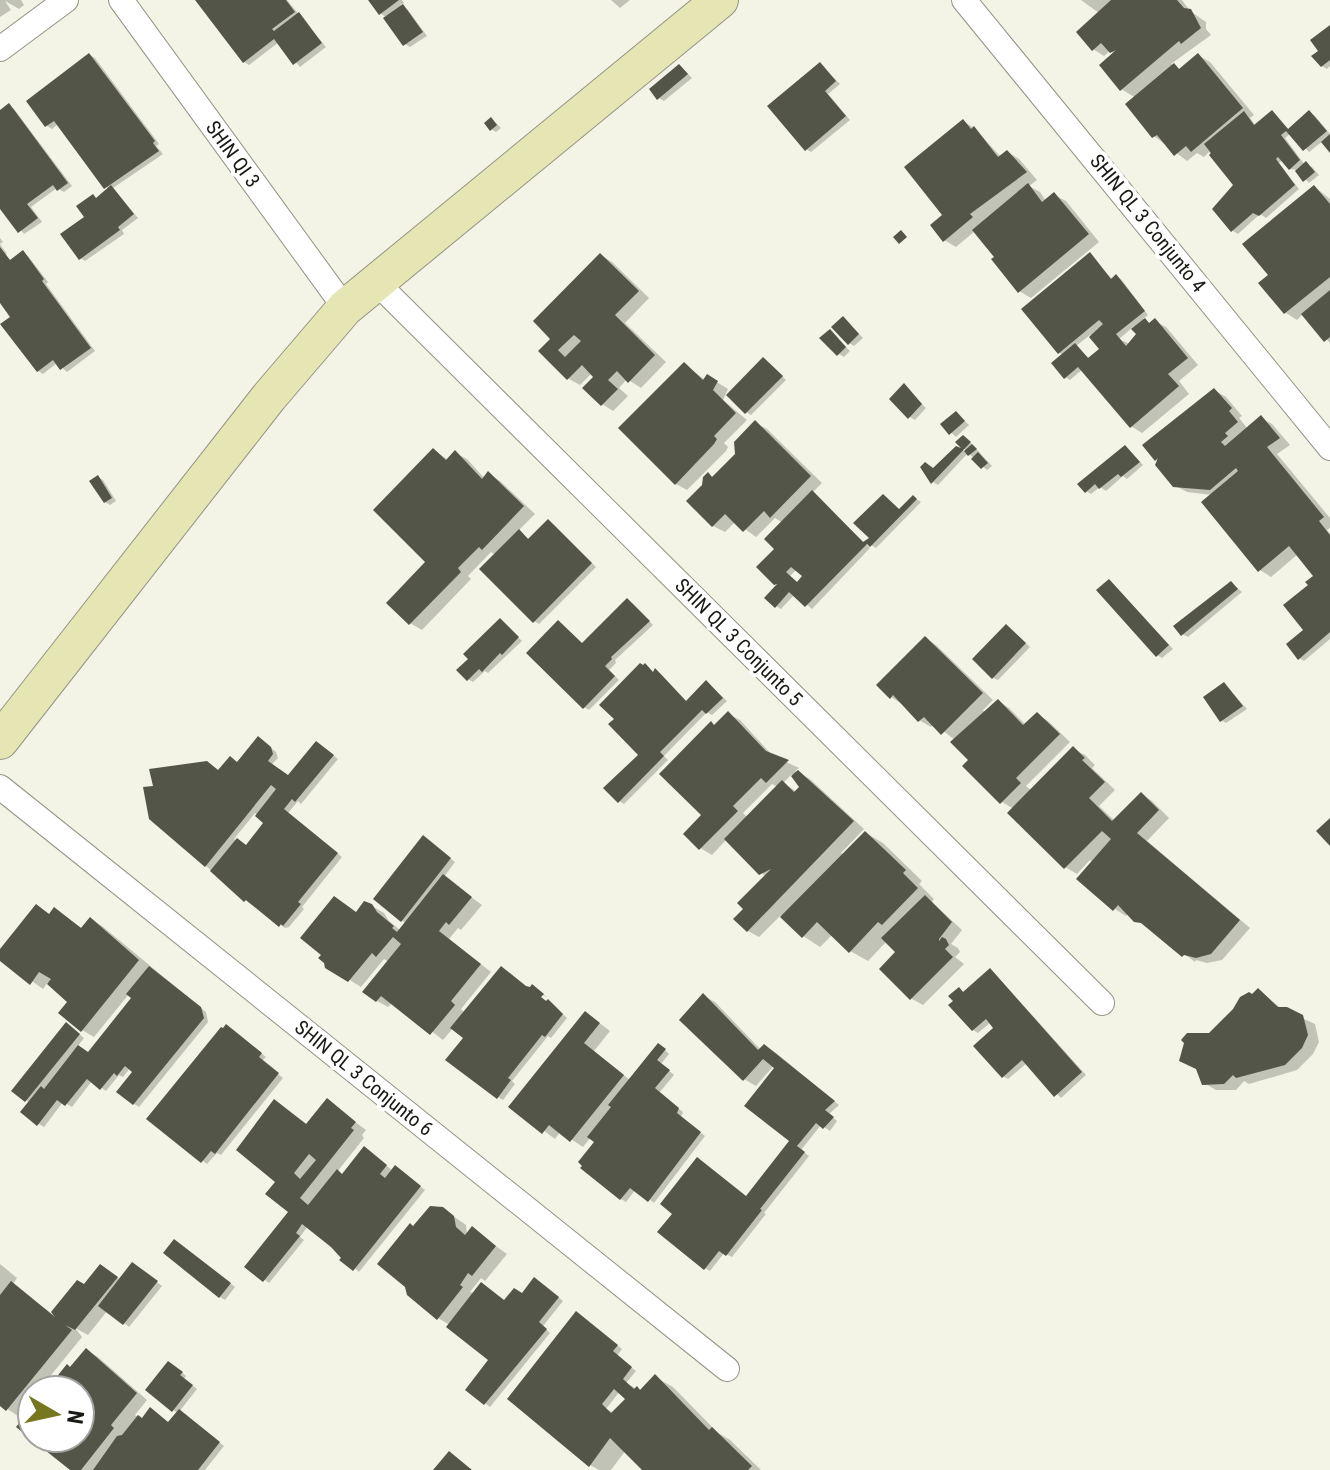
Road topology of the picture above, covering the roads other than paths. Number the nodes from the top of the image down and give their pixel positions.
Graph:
1 (66, 0) edge
2 (121, 0) edge
3 (720, 0) edge
4 (964, 0) edge
5 (0, 49) edge
6 (376, 282) junction
7 (345, 308) junction
8 (1330, 448) edge
9 (0, 741) edge
10 (0, 787) edge
11 (1102, 1003) dead end
12 (727, 1369) dead end

1 - 5 street
2 - 7 street, SHIN QI 3
3 - 6 street
4 - 8 street, SHIN QL 3 Conjunto 4
6 - 7 street
6 - 11 street, SHIN QL 3 Conjunto 5
7 - 9 street
10 - 12 street, SHIN QL 3 Conjunto 6

